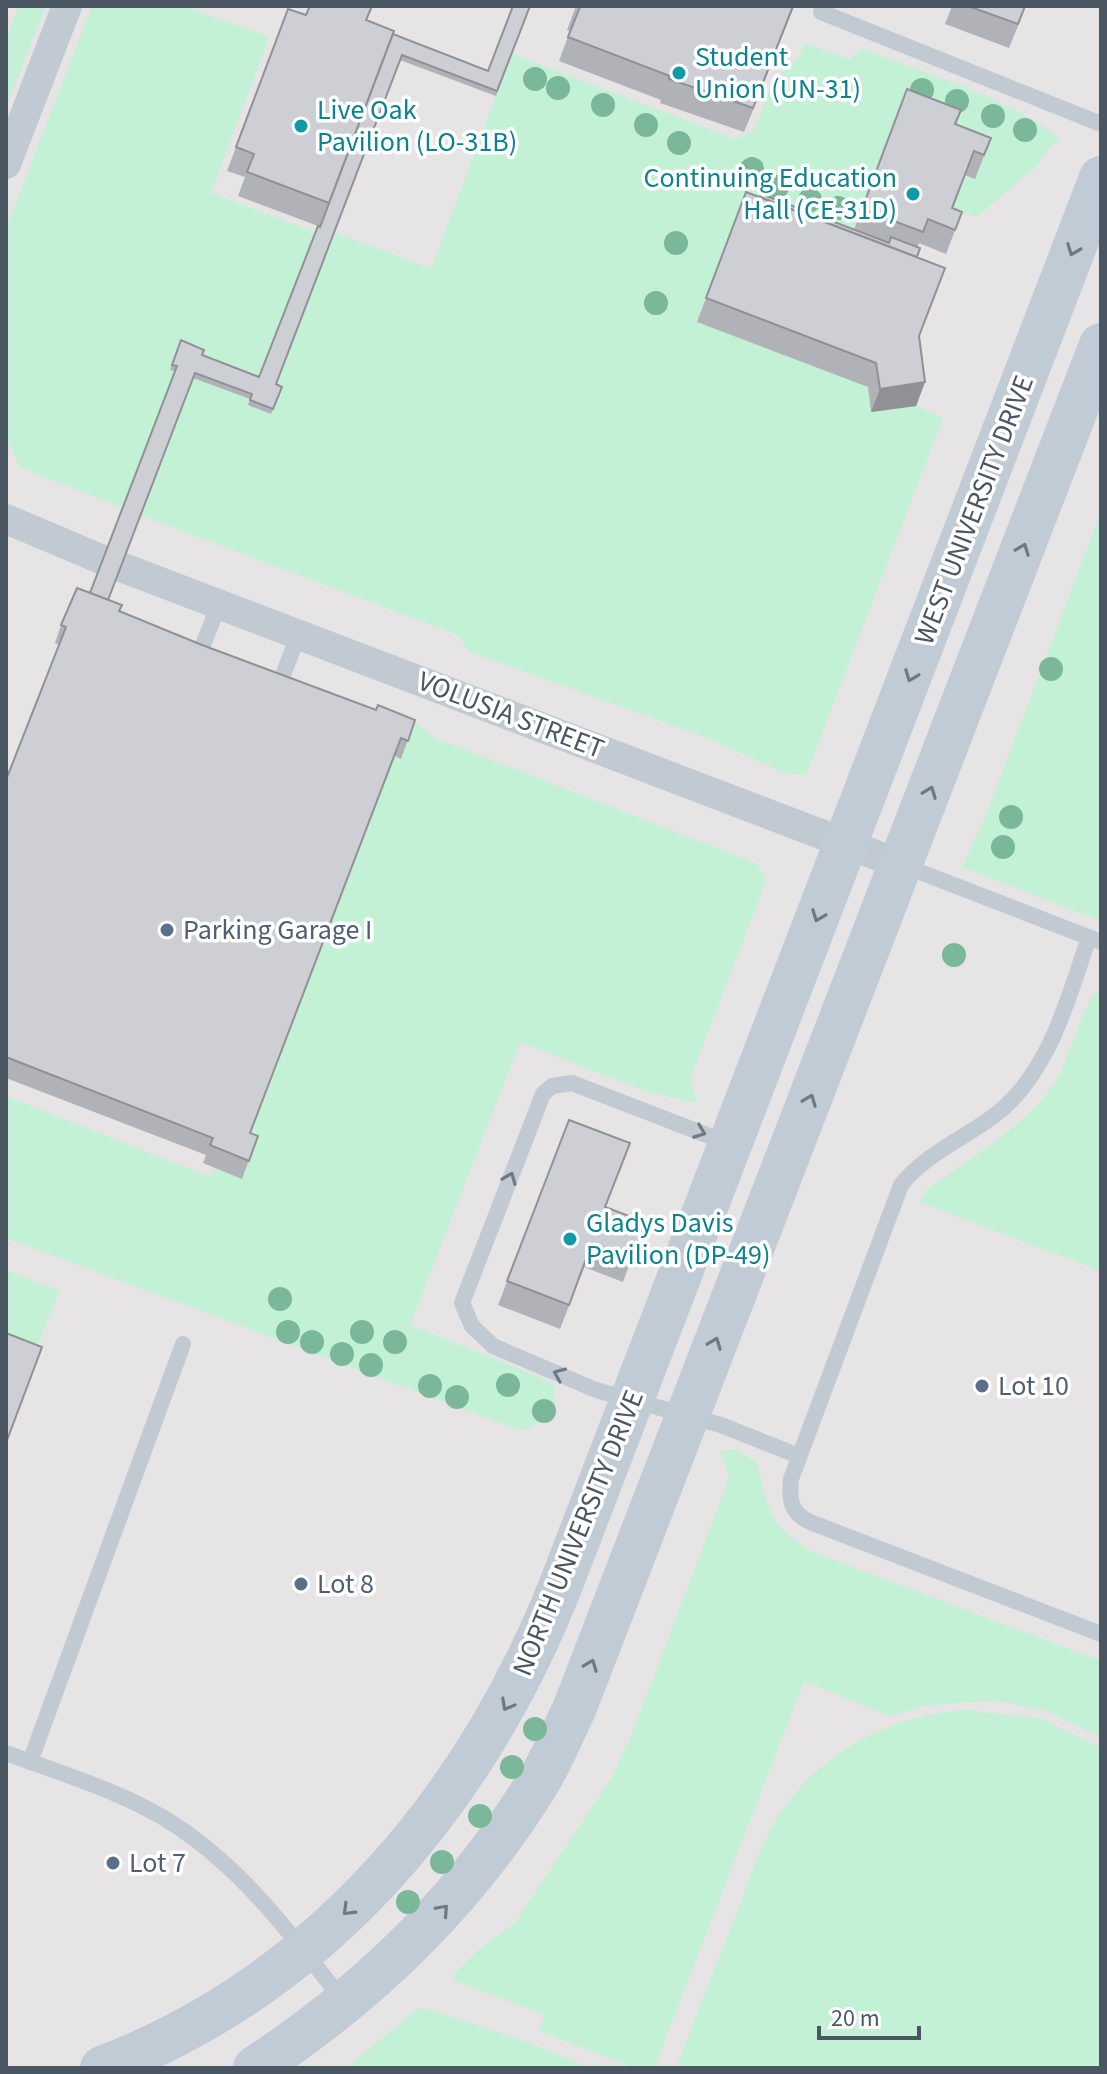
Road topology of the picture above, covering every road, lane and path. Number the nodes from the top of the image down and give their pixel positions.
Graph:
1 (67, 6) edge
2 (821, 12) dead end
3 (1101, 124) edge
4 (6, 164) edge
5 (1101, 178) edge
6 (1101, 345) edge
7 (6, 519) edge
8 (219, 605) junction
9 (298, 636) junction
10 (196, 662) edge
11 (276, 693) edge
12 (847, 843) junction
13 (902, 865) junction
14 (1095, 940) edge
15 (730, 1144) junction
16 (183, 1344) dead end
17 (632, 1400) junction
18 (687, 1415) junction
19 (799, 1456) junction
20 (1101, 1634) edge
21 (6, 1753) edge
22 (30, 1762) junction
23 (304, 1951) junction
24 (344, 2002) junction
25 (102, 2068) edge
26 (255, 2068) edge

1 - 4 street
2 - 3 lane
5 -> 12 street, WEST UNIVERSITY DRIVE
13 -> 6 street
7 - 8 street, VOLUSIA STREET
8 - 9 street, VOLUSIA STREET
8 - 10 lane
9 - 11 lane
9 - 12 street, VOLUSIA STREET
12 - 13 street, VOLUSIA STREET
12 -> 15 street, NORTH UNIVERSITY DRIVE
13 - 14 lane
18 -> 13 street, NORTH UNIVERSITY DRIVE
14 - 19 lane
15 - 17 street, NORTH UNIVERSITY DRIVE
17 -> 15 lane
16 - 22 lane
17 - 18 lane
17 -> 23 street, NORTH UNIVERSITY DRIVE
18 - 19 lane
24 -> 18 street, NORTH UNIVERSITY DRIVE
19 - 20 lane
21 - 22 lane
22 - 23 lane
23 - 24 lane
23 - 25 street, NORTH UNIVERSITY DRIVE
24 - 26 street, NORTH UNIVERSITY DRIVE

